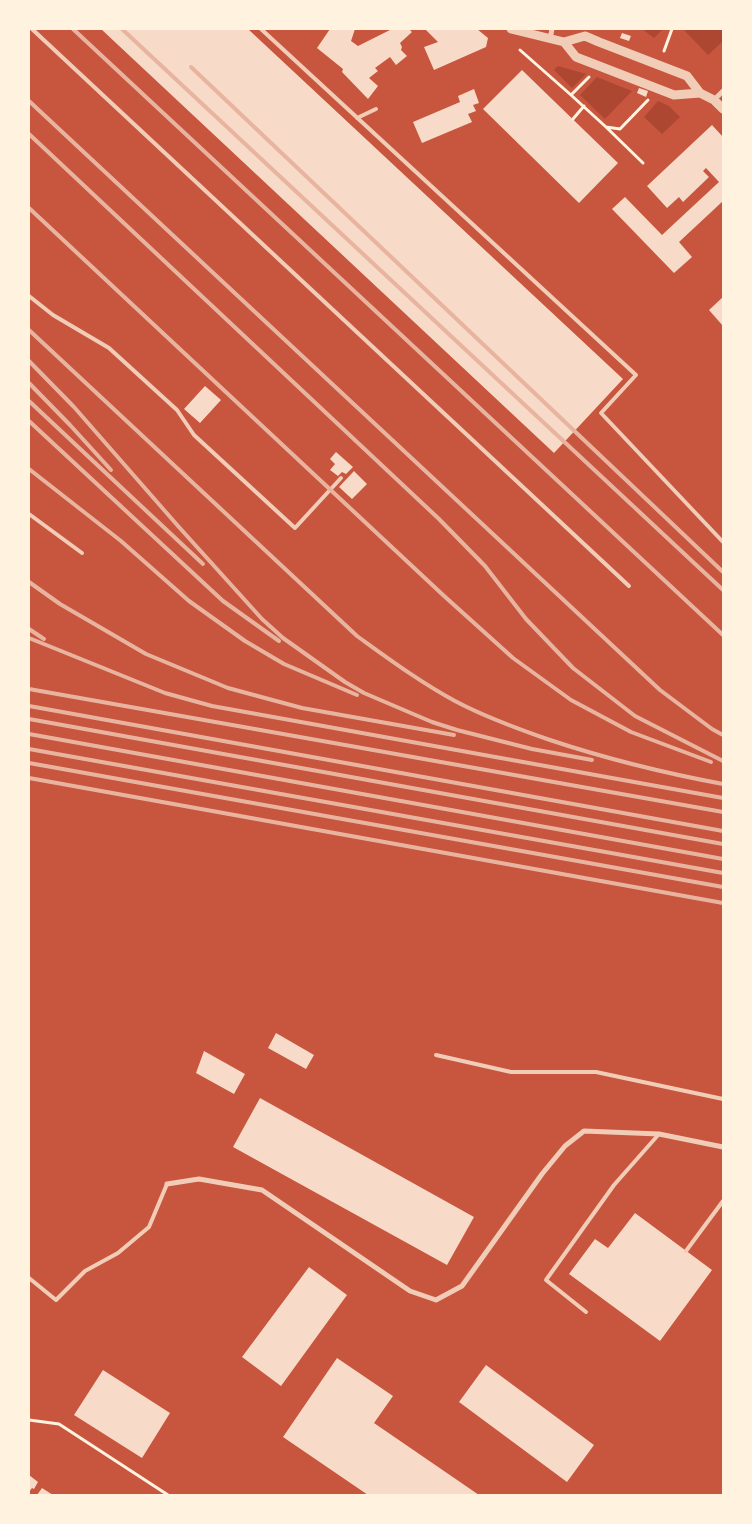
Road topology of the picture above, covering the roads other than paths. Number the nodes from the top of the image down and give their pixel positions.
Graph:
1 (32, 29) edge
2 (261, 29) edge
3 (511, 29) edge
4 (552, 29) edge
5 (550, 39) junction
6 (564, 42) junction
7 (723, 92) edge
8 (700, 93) junction
9 (714, 100) junction
10 (376, 109) dead end
11 (723, 109) edge
12 (358, 118) junction
13 (29, 296) edge
14 (341, 478) dead end
15 (29, 514) edge
16 (723, 542) edge
17 (82, 553) dead end
18 (629, 586) dead end
19 (436, 1055) dead end
20 (723, 1099) edge
21 (659, 1134) junction
22 (723, 1147) edge
23 (167, 1184) joint
24 (723, 1201) edge
25 (686, 1250) dead end
26 (29, 1278) edge
27 (586, 1312) dead end

1 - 18 lane
2 - 12 lane
3 - 5 street
4 - 5 street
5 - 6 street
6 - 8 street
6 - 8 street
7 - 9 street
8 - 9 street
9 - 11 street
10 - 12 lane
12 - 16 lane
13 - 14 lane
15 - 17 lane
19 - 20 lane
21 - 22 street
21 - 23 street
21 - 27 lane
23 - 26 lane
24 - 25 lane

